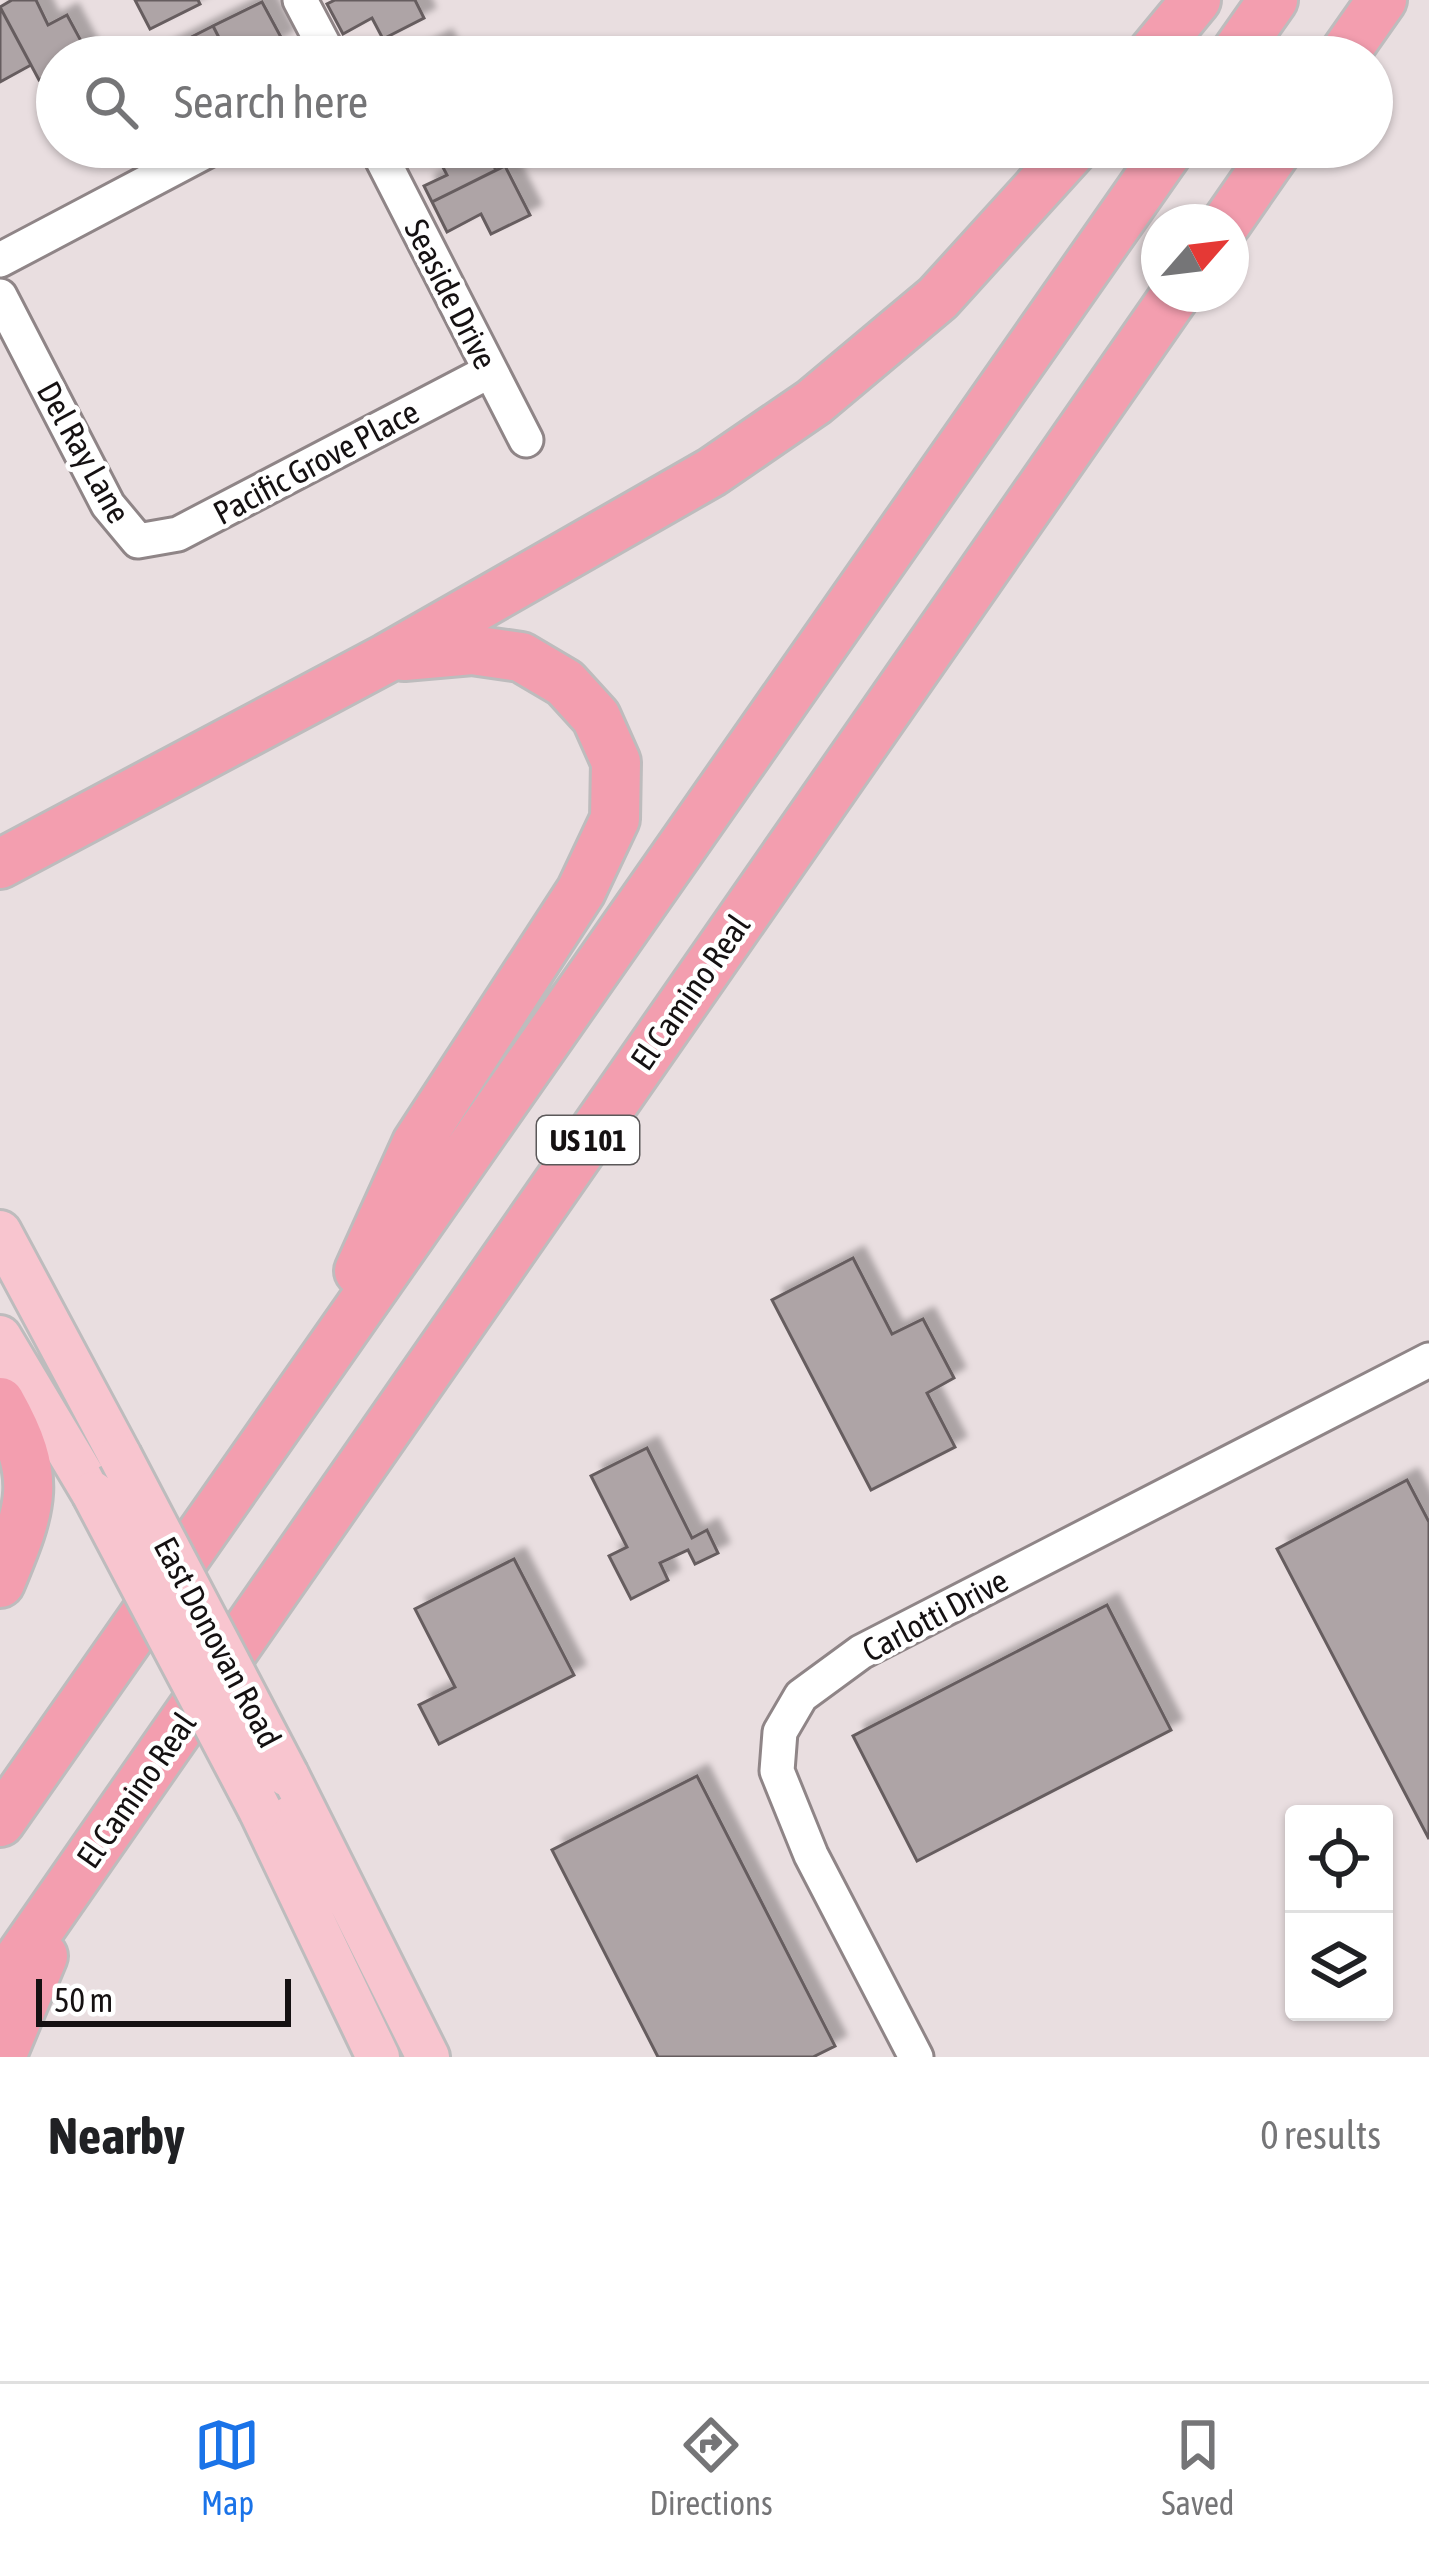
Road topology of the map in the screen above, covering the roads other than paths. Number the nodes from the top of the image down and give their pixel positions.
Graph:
1 (300, 0) edge
2 (1196, 0) edge
3 (1273, 0) edge
4 (1382, 0) edge
5 (319, 36) edge
6 (1167, 36) edge
7 (1248, 36) edge
8 (1357, 36) edge
9 (174, 168) edge
10 (387, 168) edge
11 (1057, 168) edge
12 (1156, 168) edge
13 (1264, 168) edge
14 (1239, 204) edge
15 (0, 260) edge
16 (0, 296) edge
17 (1163, 312) edge
18 (490, 371) junction
19 (526, 440) dead end
20 (138, 541) joint
21 (387, 658) junction
22 (0, 864) edge
23 (0, 1232) edge
24 (0, 1337) edge
25 (1429, 1360) edge
26 (313, 1371) junction
27 (0, 1402) edge
28 (0, 1583) edge
29 (0, 1822) edge
30 (76, 1877) junction
31 (0, 1986) edge
32 (1, 2057) edge
33 (378, 2057) edge
34 (428, 2057) edge
35 (916, 2057) edge

1 - 5 street
2 - 6 highway
3 - 7 highway
4 - 8 highway
9 - 15 street
10 - 18 street, Seaside Drive
11 - 21 highway
12 - 26 highway, US 101
13 - 14 highway
16 - 20 street, Del Ray Lane
17 - 30 highway, El Camino Real / US 101
18 - 19 street, Seaside Drive
18 - 20 street, Pacific Grove Place
21 - 22 highway
21 - 26 highway
23 - 34 main road, East Donovan Road, bridge
24 - 33 main road, East Donovan Road, bridge
25 - 35 street, Carlotti Drive
26 - 29 highway, US 101
27 - 28 highway
30 - 31 highway, El Camino Real / US 101
30 - 32 highway

